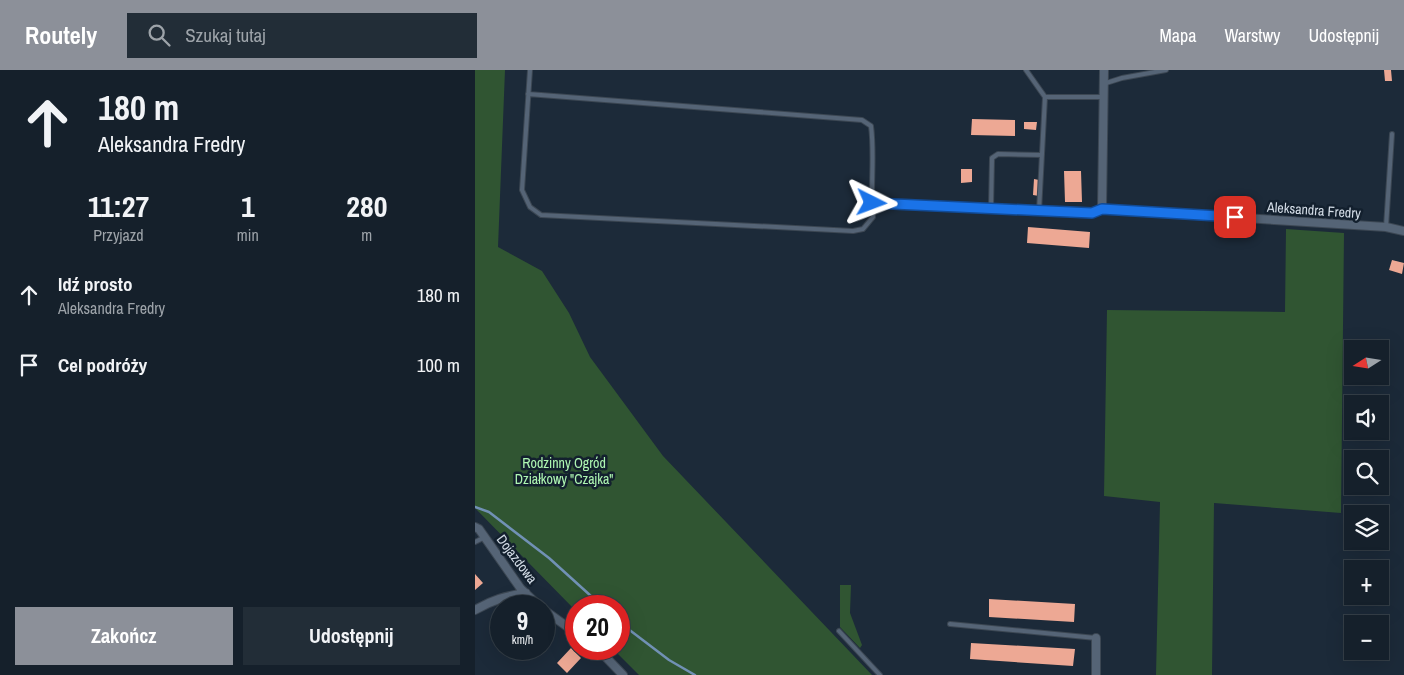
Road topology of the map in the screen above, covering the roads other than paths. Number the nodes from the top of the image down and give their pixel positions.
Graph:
1 (530, 70) edge
2 (1026, 70) edge
3 (1104, 70) edge
4 (1166, 70) edge
5 (1103, 84) junction
6 (528, 94) junction
7 (1045, 97) junction
8 (1103, 97) junction
9 (1392, 134) dead end
10 (1042, 155) junction
11 (872, 203) junction
12 (991, 209) junction
13 (1102, 209) junction
14 (1039, 211) junction
15 (1385, 227) junction
16 (1404, 231) edge
17 (475, 527) edge
18 (485, 537) junction
19 (475, 542) edge
20 (525, 593) joint
21 (475, 610) edge
22 (950, 624) dead end
23 (839, 631) dead end
24 (1096, 638) joint
25 (609, 660) edge
26 (623, 675) edge
27 (881, 675) edge
28 (1096, 675) edge

1 - 6 lane
2 - 7 lane
3 - 5 street
4 - 5 lane
5 - 8 street
6 - 11 lane
6 - 11 lane
7 - 8 lane
7 - 10 lane
8 - 13 street
9 - 15 lane
10 - 12 lane
10 - 14 lane
11 - 12 lane
12 - 14 lane
13 - 14 lane
13 - 15 street, Aleksandra Fredry
15 - 16 street, Aleksandra Fredry
17 - 18 street, Dojazdowa
18 - 19 lane
18 - 20 street, Dojazdowa
20 - 21 street
22 - 24 lane
23 - 27 lane
24 - 28 street
25 - 26 street

